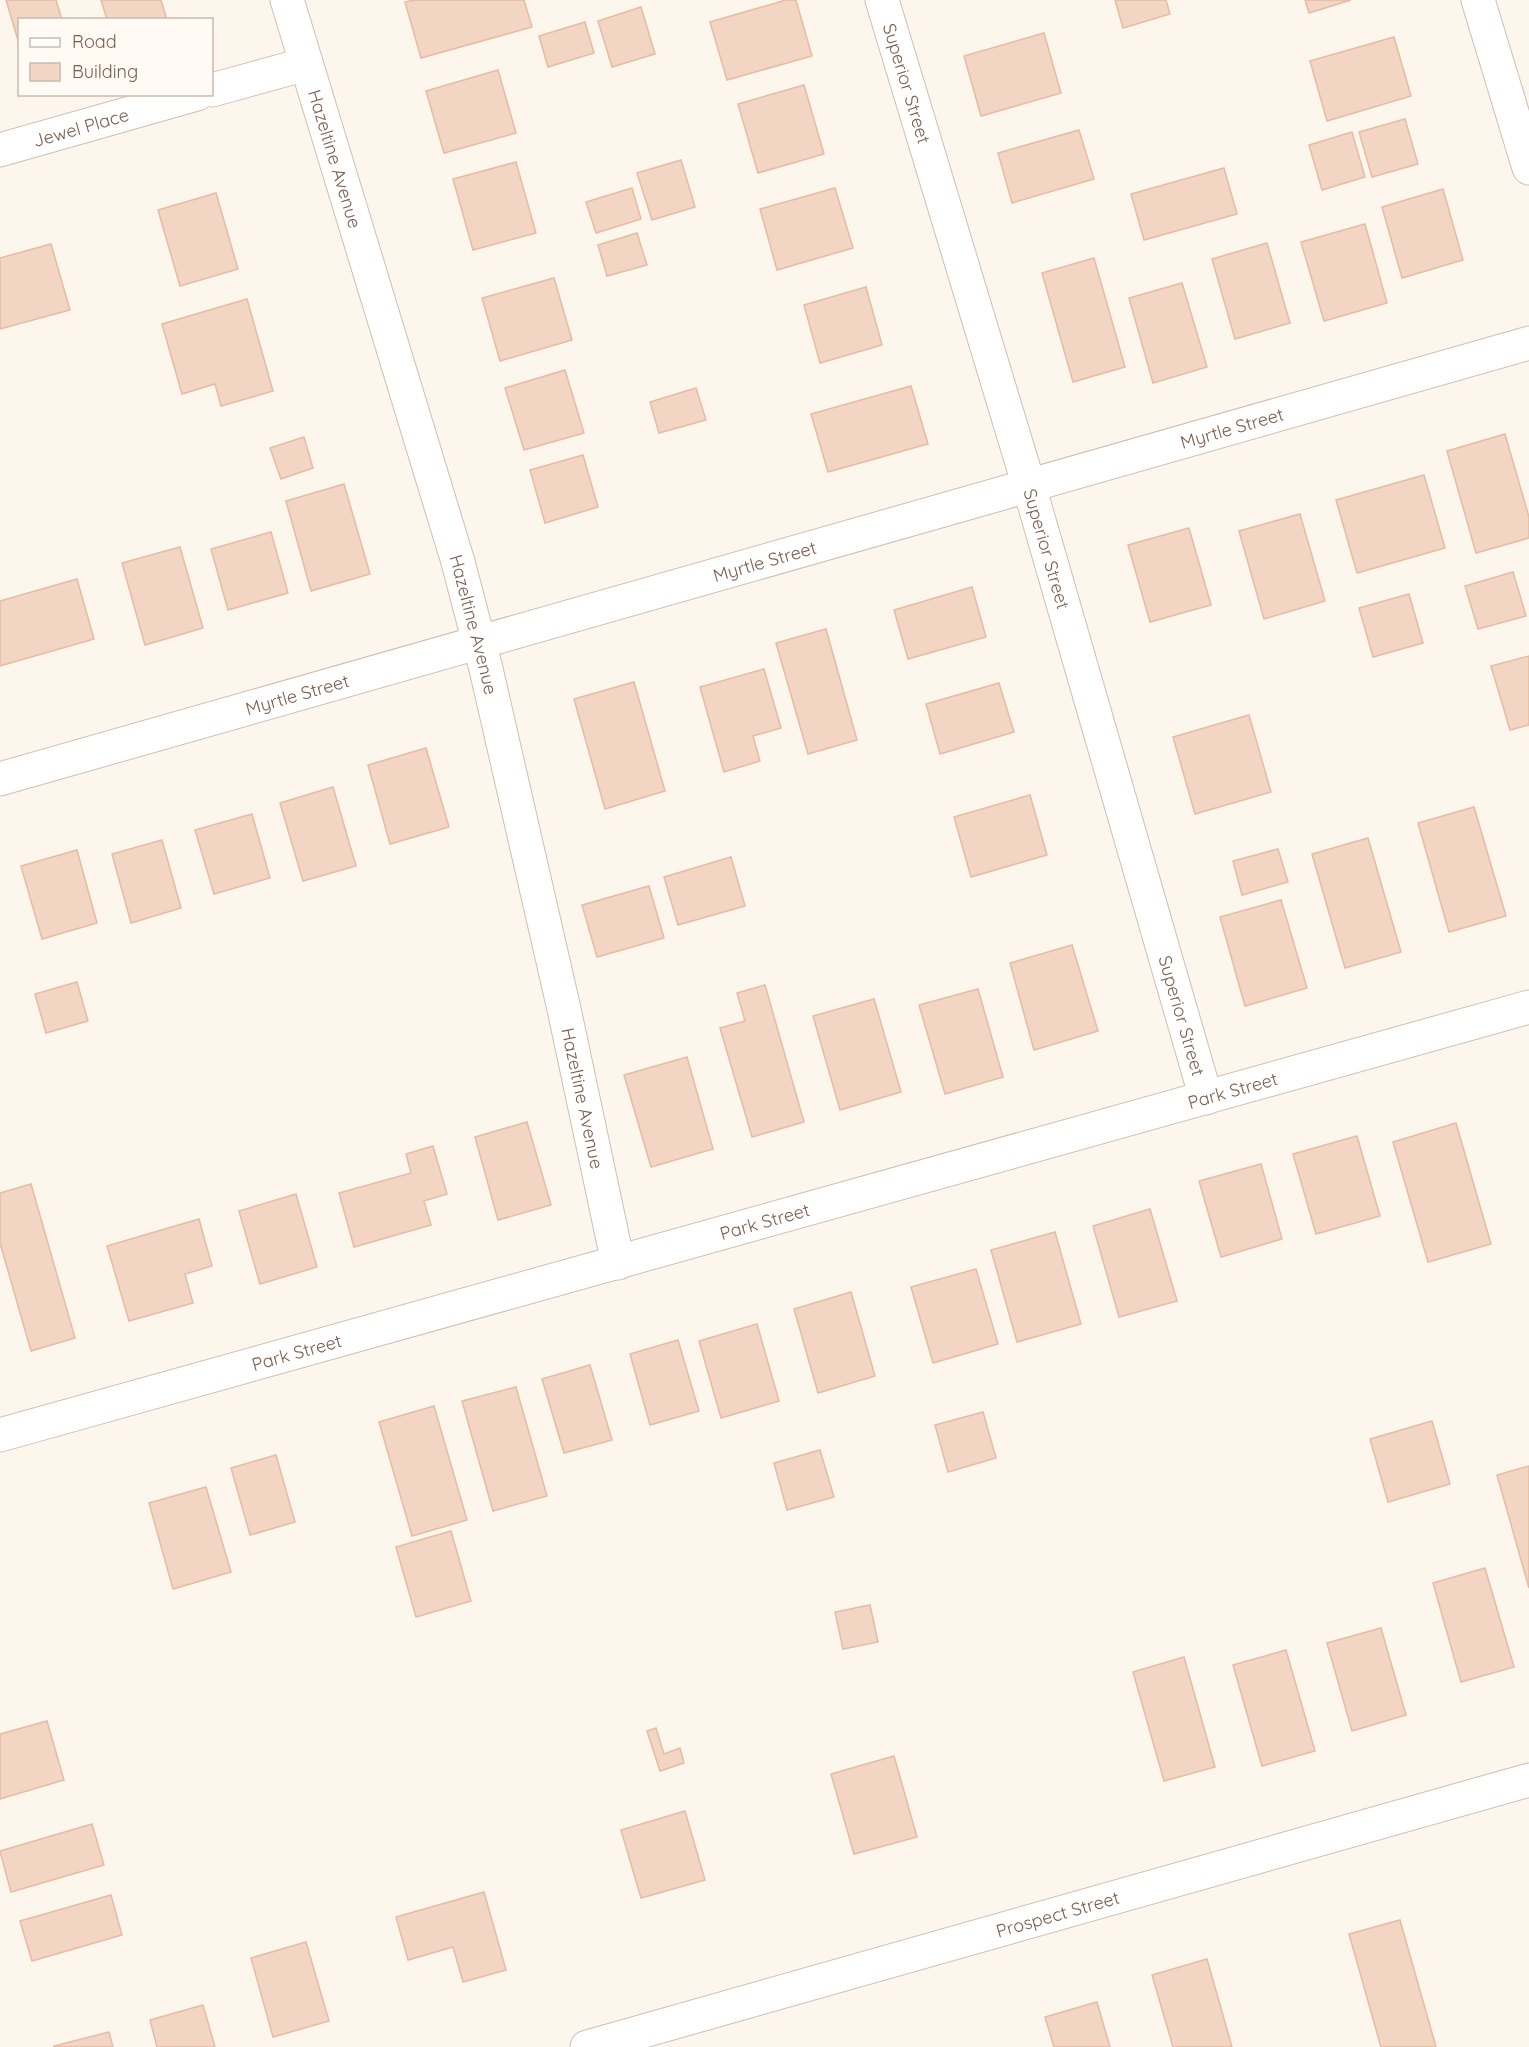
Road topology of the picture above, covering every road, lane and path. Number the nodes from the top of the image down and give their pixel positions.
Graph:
1 (287, 0) edge
2 (882, 0) edge
3 (1478, 0) edge
4 (306, 64) junction
5 (213, 90) edge
6 (190, 96) edge
7 (0, 150) edge
8 (1529, 168) edge
9 (1529, 344) edge
10 (1029, 486) junction
11 (478, 642) junction
12 (0, 779) edge
13 (1528, 1013) edge
14 (1206, 1098) junction
15 (618, 1263) junction
16 (0, 1435) edge
17 (1529, 1780) edge
18 (587, 2047) edge

1 - 4 street, Hazeltine Avenue
2 - 10 street, Superior Street
3 - 8 street
4 - 5 street
4 - 11 street, Hazeltine Avenue
6 - 7 street, Jewel Place
9 - 10 street, Myrtle Street
10 - 11 street, Myrtle Street
10 - 14 street, Superior Street
11 - 12 street, Myrtle Street
11 - 15 street, Hazeltine Avenue
13 - 14 street, Park Street
14 - 15 street, Park Street
15 - 16 street, Park Street
17 - 18 street, Prospect Street

